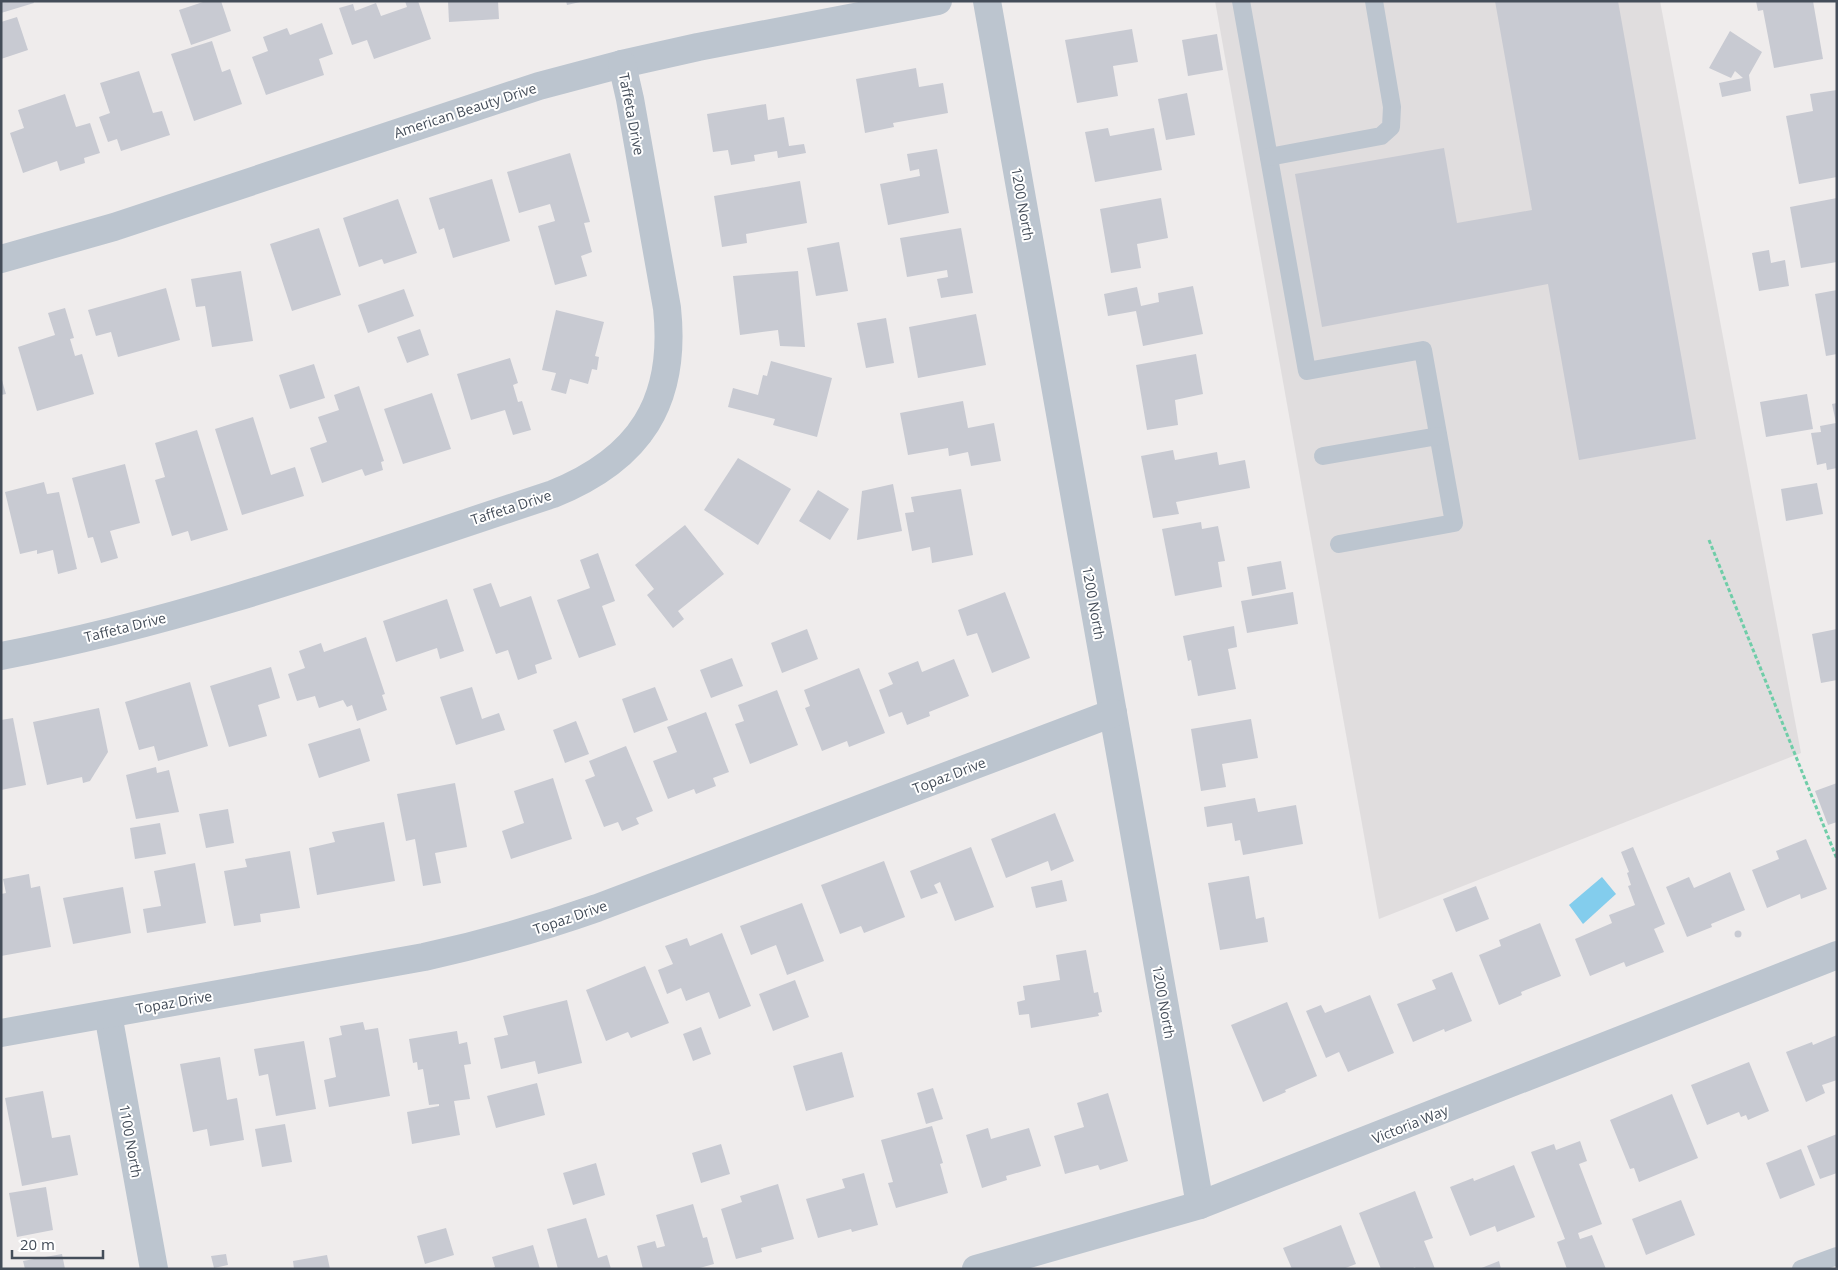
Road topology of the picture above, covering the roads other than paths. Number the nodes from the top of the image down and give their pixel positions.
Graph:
1 (938, 1) edge
2 (987, 1) edge
3 (1241, 1) edge
4 (1374, 1) edge
5 (622, 64) junction
6 (1269, 157) junction
7 (1, 259) edge
8 (1438, 436) junction
9 (1323, 456) dead end
10 (1339, 544) dead end
11 (1, 656) edge
12 (1113, 714) junction
13 (1837, 955) edge
14 (108, 1014) junction
15 (1, 1033) edge
16 (1200, 1205) junction
17 (1837, 1256) edge
18 (154, 1269) edge
19 (976, 1269) edge
20 (1801, 1269) edge

1 - 5 street, American Beauty Drive
2 - 12 street, 1200 North
3 - 6 lane
4 - 6 lane
5 - 7 street, American Beauty Drive
5 - 11 street, Taffeta Drive
6 - 8 lane
8 - 9 lane
8 - 10 lane
12 - 14 street, Topaz Drive
12 - 16 street, 1200 North
13 - 16 street, Victoria Way
14 - 15 street, Topaz Drive
14 - 18 street, 1100 North
16 - 19 street, Victoria Way
17 - 20 lane

